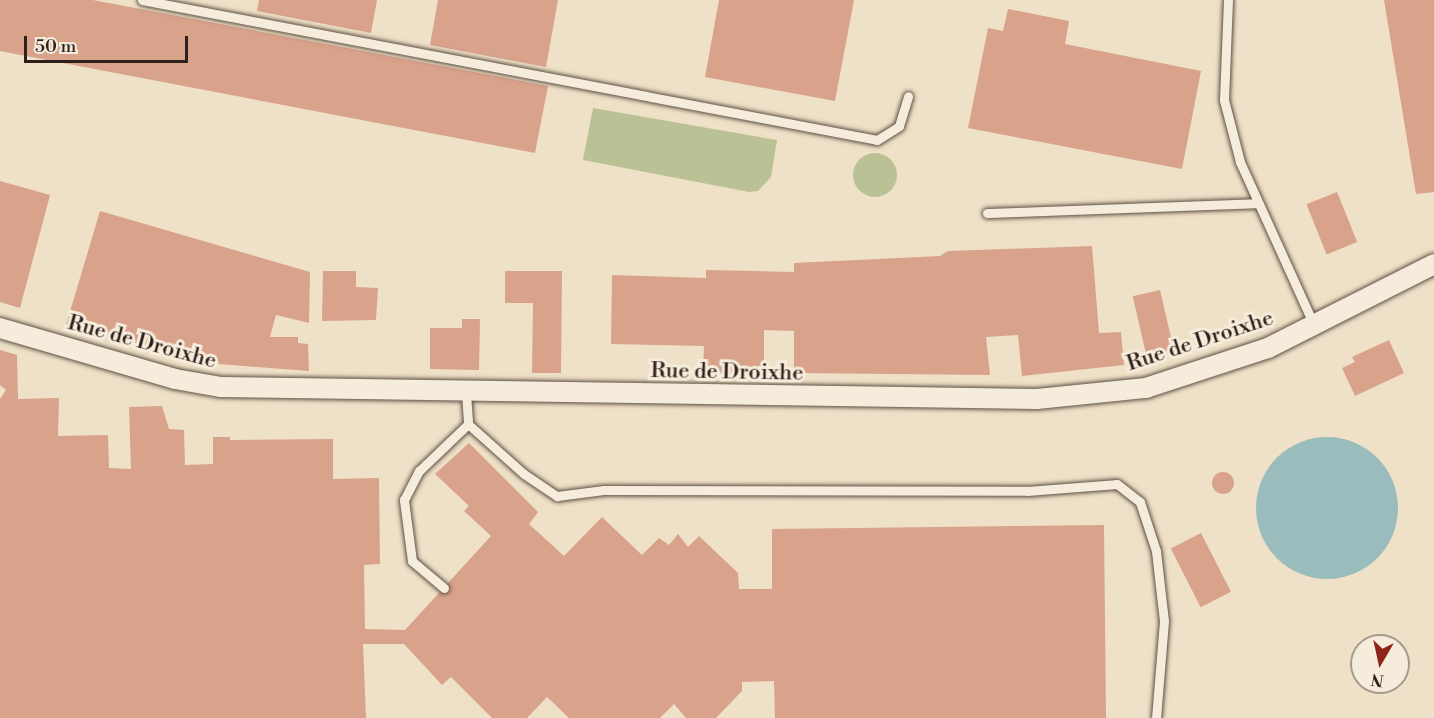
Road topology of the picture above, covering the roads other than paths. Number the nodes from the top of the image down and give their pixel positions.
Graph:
1 (142, 0) edge
2 (1228, 0) edge
3 (909, 96) dead end
4 (1258, 203) junction
5 (987, 213) dead end
6 (1434, 264) edge
7 (1314, 325) junction
8 (0, 328) edge
9 (466, 393) junction
10 (468, 424) junction
11 (444, 588) dead end
12 (1156, 718) edge

1 - 3 lane
2 - 4 lane
4 - 5 lane
4 - 7 lane
6 - 7 street, Rue de Droixhe
7 - 9 street, Rue de Droixhe
8 - 9 street, Rue de Droixhe
9 - 10 lane
10 - 11 lane
10 - 12 lane

